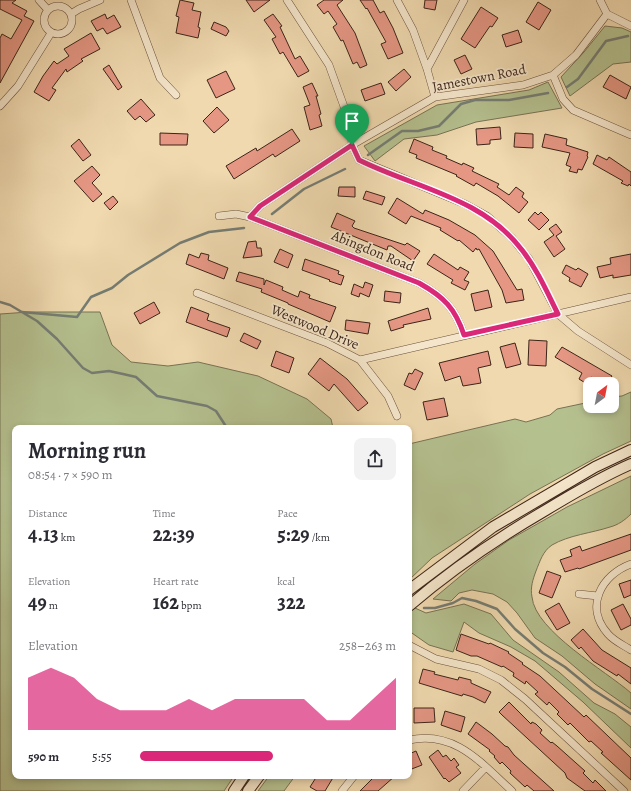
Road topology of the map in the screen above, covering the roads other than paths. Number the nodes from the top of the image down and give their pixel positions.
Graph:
1 (39, 0) edge
2 (100, 0) edge
3 (131, 0) edge
4 (287, 0) edge
5 (397, 0) edge
6 (464, 0) edge
7 (600, 0) edge
8 (48, 10) junction
9 (71, 14) junction
10 (607, 14) junction
11 (631, 26) edge
12 (51, 33) junction
13 (427, 69) junction
14 (552, 75) junction
15 (176, 95) dead end
16 (435, 97) junction
17 (0, 106) edge
18 (631, 135) edge
19 (352, 145) junction
20 (219, 216) dead end
21 (250, 217) junction
22 (197, 293) dead end
23 (631, 297) edge
24 (558, 314) junction
25 (464, 335) junction
26 (360, 360) junction
27 (631, 365) edge
28 (398, 416) dead end
29 (631, 450) edge
30 (631, 464) edge
31 (631, 564) edge
32 (412, 588) edge
33 (579, 594) dead end
34 (598, 596) junction
35 (412, 604) edge
36 (412, 647) edge
37 (631, 650) edge
38 (412, 740) edge
39 (486, 767) junction
40 (242, 779) edge
41 (256, 779) edge
42 (352, 779) edge
43 (234, 791) edge
44 (248, 791) edge
45 (342, 791) edge
46 (463, 791) edge
47 (512, 791) edge
48 (624, 791) edge

1 - 8 street
2 - 9 street
3 - 15 street
4 - 19 street
5 - 13 street
6 - 13 street
7 - 10 street
8 - 9 street
8 - 12 street
9 - 12 street
10 - 11 street
10 - 14 street, Jamestown Road
12 - 17 street
13 - 16 street
14 - 16 street, Jamestown Road
14 - 18 street
16 - 19 street, Jamestown Road
19 - 21 street, Jamestown Road
19 - 24 street
20 - 21 street
21 - 25 street, Abingdon Road
22 - 26 street, Westwood Drive
23 - 24 street
24 - 25 street
24 - 27 street
25 - 26 street
26 - 28 street, Westwood Drive
29 - 32 main road
30 - 35 main road
31 - 34 street
33 - 34 street
34 - 37 street
36 - 48 street
38 - 39 street
39 - 46 street
39 - 47 street
40 - 43 main road
41 - 44 main road
42 - 45 street

